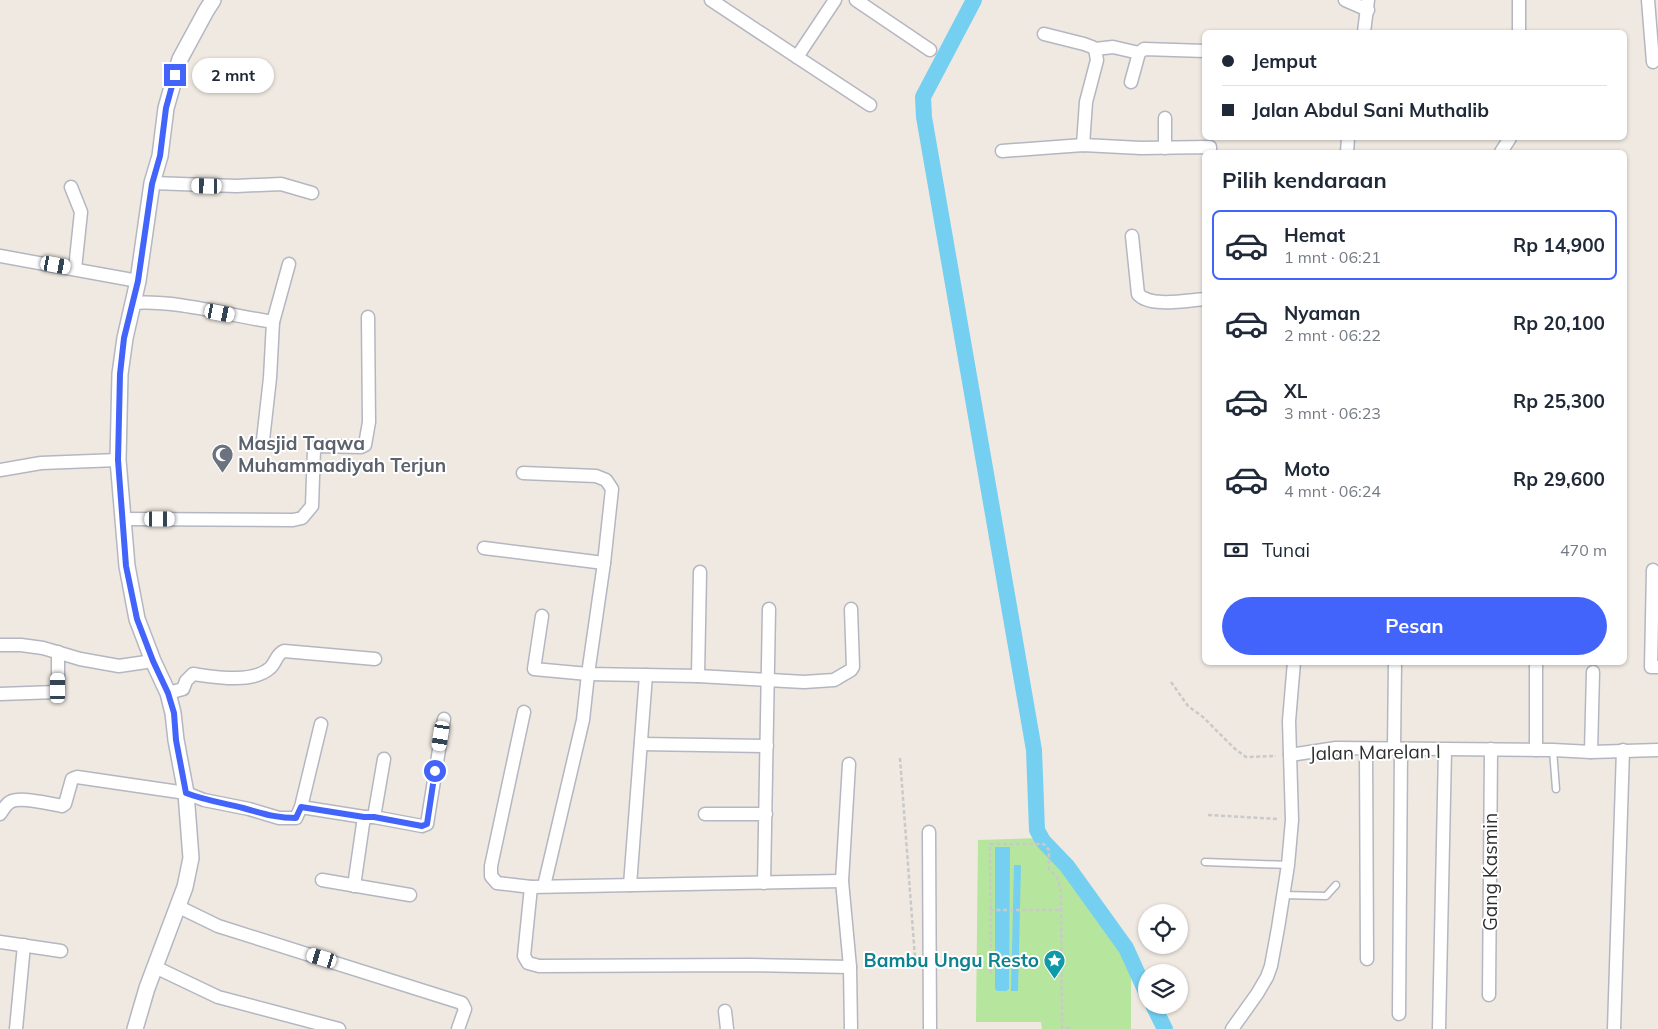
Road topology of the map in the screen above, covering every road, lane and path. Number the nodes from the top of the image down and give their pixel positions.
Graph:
1 (213, 0) edge
2 (711, 0) edge
3 (835, 0) edge
4 (856, 0) edge
5 (1345, 0) edge
6 (1519, 0) edge
7 (1648, 0) edge
8 (1368, 5) edge
9 (1364, 30) edge
10 (1519, 30) edge
11 (1044, 34) dead end
12 (1095, 49) junction
13 (930, 50) dead end
14 (1202, 51) edge
15 (1139, 53) junction
16 (797, 57) junction
17 (1653, 62) dead end
18 (1131, 82) dead end
19 (870, 105) dead end
20 (1166, 118) dead end
21 (1084, 145) junction
22 (1210, 146) edge
23 (1165, 148) junction
24 (1002, 151) dead end
25 (152, 184) junction
26 (71, 187) dead end
27 (312, 193) dead end
28 (1132, 236) dead end
29 (0, 256) edge
30 (289, 264) dead end
31 (74, 269) junction
32 (138, 281) junction
33 (1202, 299) edge
34 (132, 303) junction
35 (368, 317) dead end
36 (273, 322) junction
37 (263, 440) dead end
38 (118, 460) junction
39 (0, 470) edge
40 (523, 473) dead end
41 (122, 519) junction
42 (484, 548) dead end
43 (604, 563) junction
44 (1653, 570) dead end
45 (700, 572) dead end
46 (769, 609) dead end
47 (851, 609) dead end
48 (542, 616) dead end
49 (0, 645) edge
50 (58, 652) junction
51 (375, 659) dead end
52 (153, 661) junction
53 (1294, 665) edge
54 (1395, 665) edge
55 (1536, 665) edge
56 (1658, 667) edge
57 (1593, 672) dead end
58 (588, 674) junction
59 (646, 675) junction
60 (698, 676) junction
61 (768, 680) junction
62 (1171, 682) dead end
63 (168, 693) junction
64 (0, 694) edge
65 (524, 712) dead end
66 (444, 719) dead end
67 (321, 724) dead end
68 (641, 744) junction
69 (767, 746) junction
70 (1398, 749) junction
71 (1491, 749) junction
72 (1366, 750) junction
73 (1445, 750) junction
74 (1536, 750) junction
75 (1553, 750) junction
76 (1623, 750) junction
77 (1658, 750) edge
78 (1591, 752) junction
79 (1290, 754) junction
80 (900, 758) dead end
81 (384, 759) dead end
82 (849, 764) dead end
83 (1556, 789) dead end
84 (186, 793) junction
85 (301, 807) junction
86 (0, 814) edge
87 (705, 814) dead end
88 (766, 814) junction
89 (1208, 816) dead end
90 (369, 817) junction
91 (1292, 820) junction
92 (929, 832) dead end
93 (1205, 862) dead end
94 (1288, 865) junction
95 (322, 880) dead end
96 (842, 881) junction
97 (764, 883) junction
98 (630, 885) junction
99 (1336, 885) dead end
100 (354, 886) junction
101 (538, 886) junction
102 (410, 895) dead end
103 (1283, 895) junction
104 (179, 907) junction
105 (990, 910) junction
106 (1061, 910) junction
107 (0, 942) edge
108 (24, 946) junction
109 (61, 950) dead end
110 (1367, 959) dead end
111 (915, 961) dead end
112 (1061, 962) junction
113 (991, 964) junction
114 (155, 967) junction
115 (850, 967) junction
116 (991, 974) dead end
117 (1489, 995) dead end
118 (725, 1011) dead end
119 (1399, 1014) dead end
120 (16, 1029) edge
121 (135, 1029) edge
122 (339, 1029) edge
123 (458, 1029) edge
124 (727, 1029) edge
125 (851, 1029) edge
126 (930, 1029) edge
127 (1069, 1029) edge
128 (1232, 1029) edge
129 (1439, 1029) edge
130 (1614, 1029) edge

1 - 25 street
2 - 16 street
3 - 16 street
4 - 13 street
5 - 8 street
6 - 10 street
7 - 17 street
8 - 9 street
11 - 12 street
12 - 15 street
12 - 21 street
14 - 15 street
15 - 18 street
16 - 19 street
20 - 23 street
21 - 23 street
21 - 24 street
22 - 23 street
25 - 27 street
25 - 32 street
26 - 31 street
28 - 33 street
29 - 31 street
30 - 36 street
31 - 32 street
32 - 34 street
34 - 36 street
34 - 38 street
35 - 41 street
36 - 37 street
38 - 39 street
38 - 41 street
40 - 43 street
41 - 52 street
42 - 43 street
43 - 58 street
44 - 56 street
45 - 60 street
46 - 61 street
47 - 61 street
48 - 58 street
49 - 50 street
50 - 52 street
50 - 64 street
51 - 63 street
52 - 63 street
53 - 79 street
54 - 70 street
55 - 74 street
57 - 78 street
58 - 59 street
58 - 101 street
59 - 60 street
59 - 68 street
60 - 61 street
61 - 69 street
62 - 79 path
63 - 84 street
65 - 101 street
66 - 90 street
67 - 85 street
68 - 69 street
68 - 98 street
69 - 88 street
70 - 72 street, Jalan Marelan I
70 - 73 street, Jalan Marelan I
70 - 119 street
71 - 73 street, Jalan Marelan I
71 - 74 street, Jalan Marelan I
71 - 117 street, Gang Kasmin
72 - 79 street, Jalan Marelan I
72 - 110 street
73 - 129 street
74 - 75 street, Jalan Marelan I
75 - 78 street, Jalan Marelan I
75 - 83 lane
76 - 77 street, Jalan Marelan I
76 - 78 street, Jalan Marelan I
76 - 130 street
79 - 91 street, Jalan Marelan I
80 - 111 path
81 - 90 street
82 - 96 street
84 - 85 street
84 - 86 street
84 - 104 street
85 - 90 street
87 - 88 street
88 - 97 street
89 - 91 path
90 - 100 street
91 - 94 street, Jalan Marelan I
92 - 126 street
93 - 94 lane
94 - 103 street, Jalan Marelan I
95 - 100 street
96 - 97 street
96 - 115 street
97 - 98 street
98 - 101 street
99 - 103 lane
100 - 102 street
101 - 115 street
103 - 128 street, Jalan Marelan I
104 - 114 street
104 - 123 street
105 - 106 path
105 - 106 path
105 - 113 path
106 - 112 path
107 - 108 street
108 - 109 street
108 - 120 street
112 - 113 path
112 - 127 path
113 - 116 path
114 - 121 street
114 - 122 street
115 - 125 street
118 - 124 street

